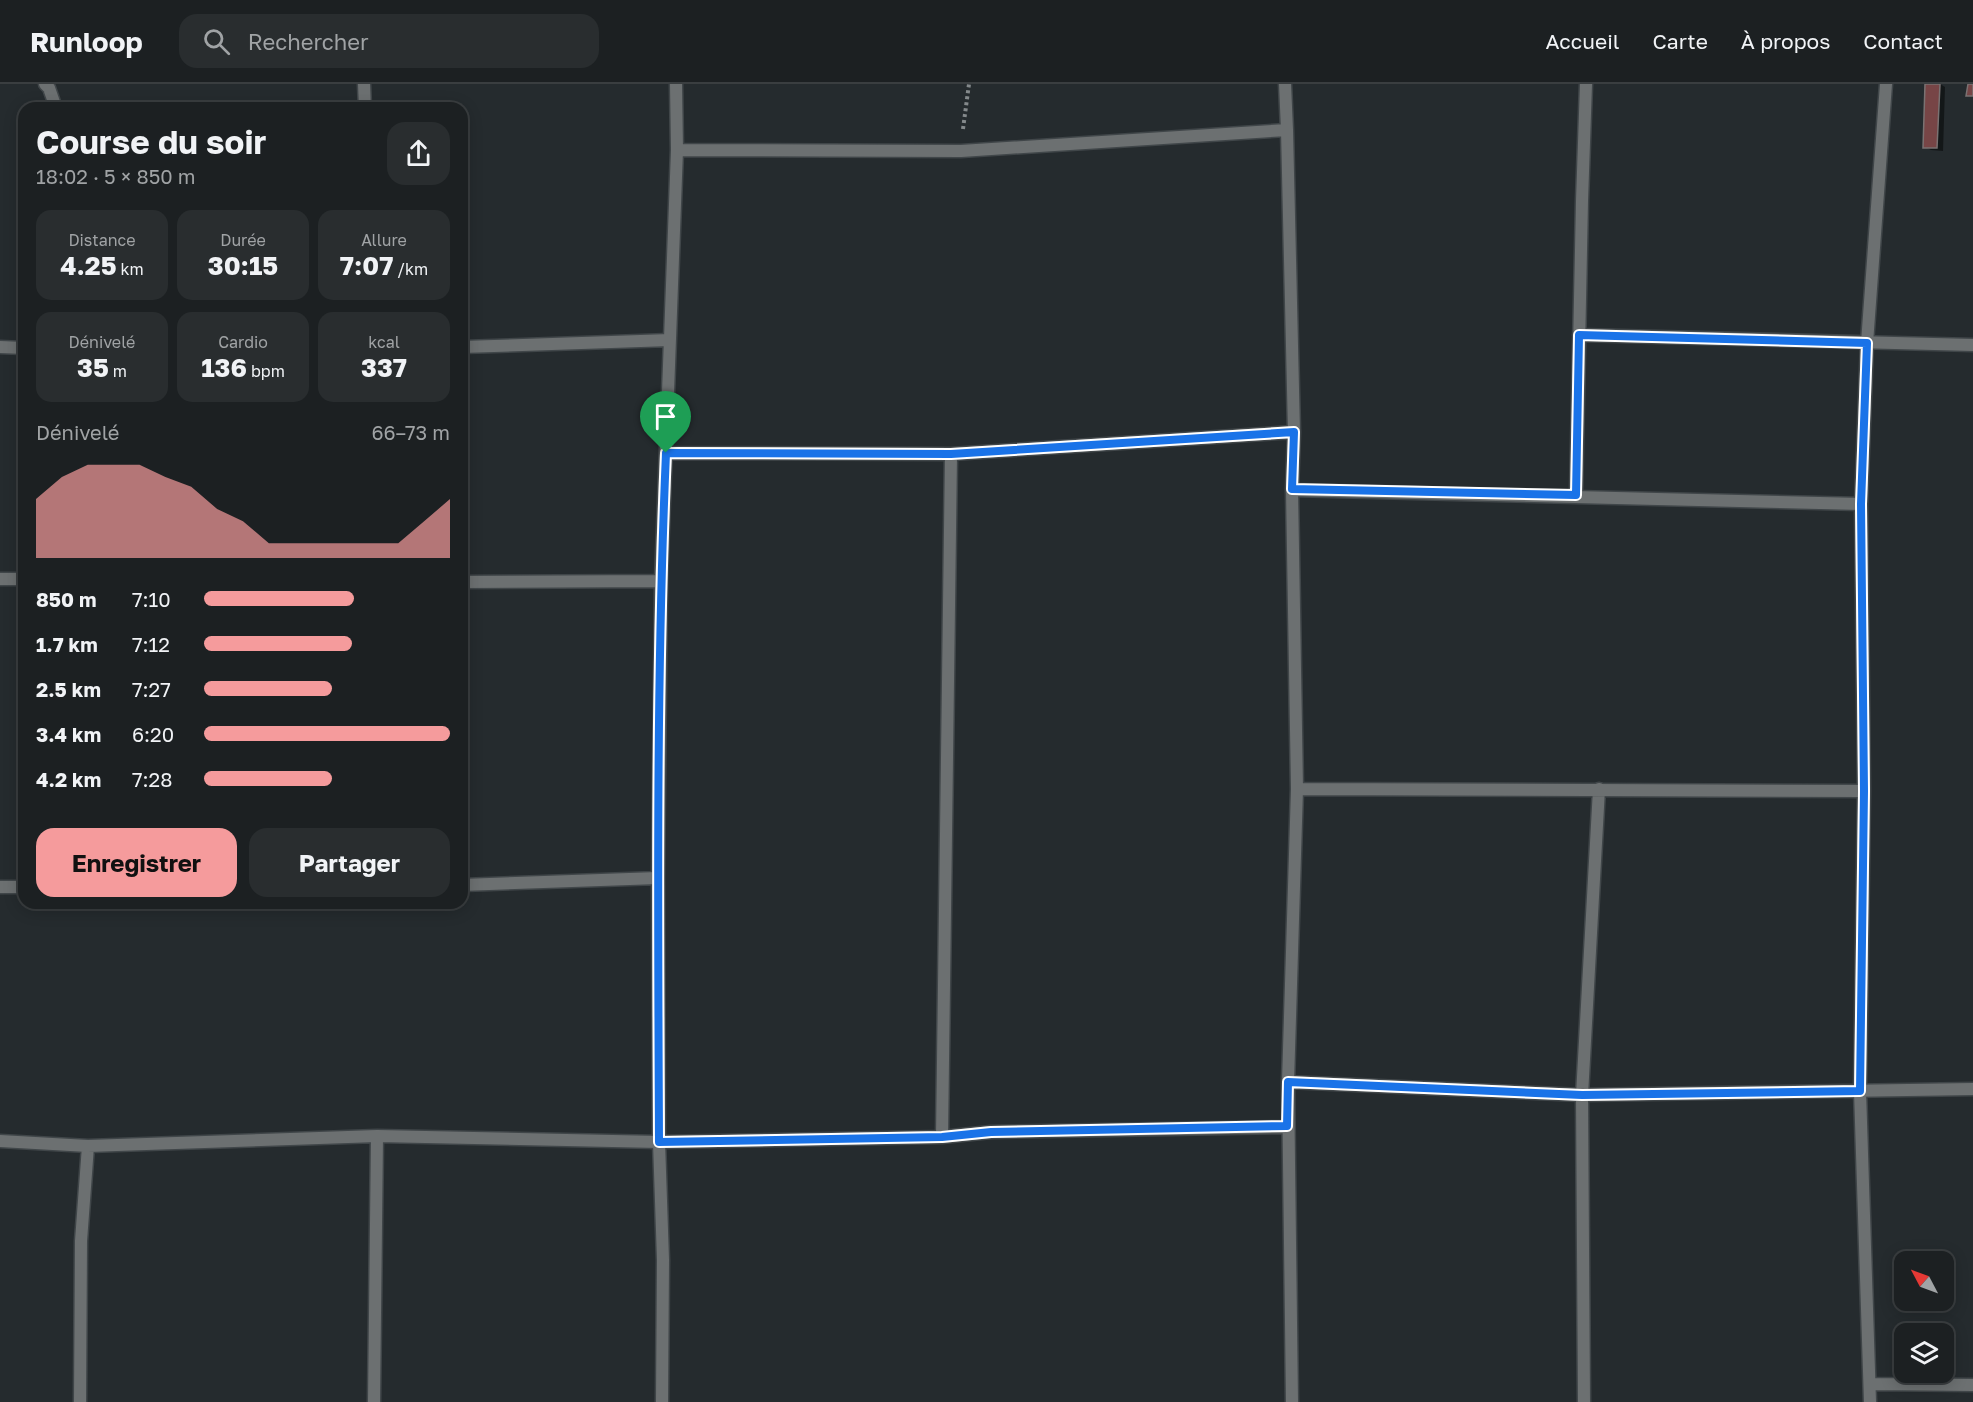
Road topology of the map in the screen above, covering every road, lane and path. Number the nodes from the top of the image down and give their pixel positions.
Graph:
1 (45, 84) edge
2 (364, 84) edge
3 (676, 84) edge
4 (969, 84) edge
5 (1285, 84) edge
6 (1586, 84) edge
7 (1886, 84) edge
8 (54, 102) edge
9 (365, 102) edge
10 (1287, 129) junction
11 (676, 150) junction
12 (961, 151) junction
13 (1579, 335) junction
14 (670, 340) junction
15 (1867, 343) junction
16 (1973, 345) edge
17 (0, 346) edge
18 (18, 348) edge
19 (468, 348) edge
20 (1294, 432) junction
21 (666, 453) junction
22 (951, 454) junction
23 (1292, 489) junction
24 (1576, 495) junction
25 (1861, 504) junction
26 (0, 579) edge
27 (18, 579) edge
28 (661, 581) junction
29 (468, 582) edge
30 (1297, 789) junction
31 (1599, 789) junction
32 (1864, 791) junction
33 (658, 878) junction
34 (468, 885) edge
35 (0, 887) edge
36 (18, 887) edge
37 (1288, 1082) junction
38 (1973, 1089) edge
39 (1860, 1091) junction
40 (1582, 1095) junction
41 (1287, 1126) junction
42 (376, 1136) junction
43 (942, 1137) junction
44 (0, 1141) edge
45 (659, 1142) junction
46 (88, 1146) junction
47 (1870, 1384) junction
48 (1973, 1385) edge
49 (80, 1402) edge
50 (374, 1402) edge
51 (662, 1402) edge
52 (1292, 1402) edge
53 (1584, 1402) edge
54 (1870, 1402) edge

1 - 8 street
2 - 9 street
3 - 11 street
4 - 12 path
5 - 10 street
6 - 13 street
7 - 15 street
10 - 12 street
10 - 20 street
11 - 12 street
11 - 14 street
13 - 15 street
13 - 24 street
14 - 19 street
14 - 21 street
15 - 16 street
15 - 25 street
17 - 18 street
20 - 22 street
20 - 23 street
21 - 22 street
21 - 28 street
22 - 43 street
23 - 24 street
23 - 30 street
24 - 25 street
25 - 32 street
26 - 27 street
28 - 29 street
28 - 33 street
30 - 31 street
30 - 37 street
31 - 32 street
31 - 40 street
32 - 39 street
33 - 34 street
33 - 45 street
35 - 36 street
37 - 40 street
37 - 41 street
38 - 39 street
39 - 40 street
39 - 47 street
40 - 53 street
41 - 43 street
41 - 52 street
42 - 45 street
42 - 46 street
42 - 50 street
43 - 45 street
44 - 46 street
45 - 51 street
46 - 49 street
47 - 48 street
47 - 54 street

